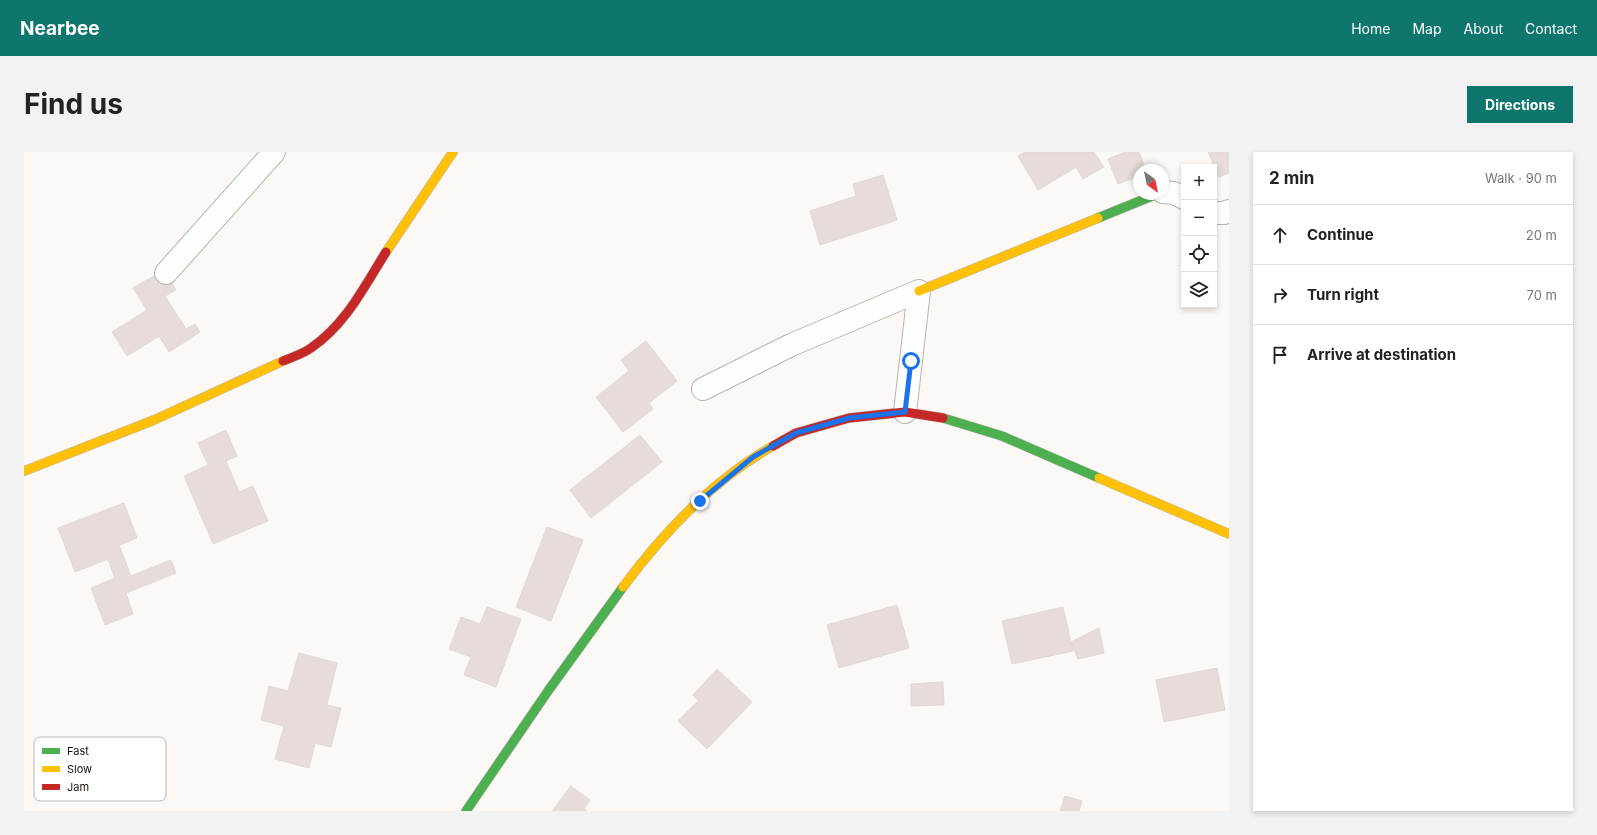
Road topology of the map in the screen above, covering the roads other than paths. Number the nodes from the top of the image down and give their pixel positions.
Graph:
1 (274, 152) edge
2 (453, 152) edge
3 (1169, 193) edge
4 (1181, 196) edge
5 (1142, 200) edge
6 (1229, 211) edge
7 (1217, 213) edge
8 (166, 273) dead end
9 (919, 291) junction
10 (703, 389) dead end
11 (905, 412) junction
12 (24, 471) edge
13 (1229, 534) edge
14 (466, 811) edge

1 - 8 street
2 - 12 street
3 - 4 street
5 - 9 street
6 - 7 street
9 - 10 street
9 - 11 street
11 - 13 street
11 - 14 street

